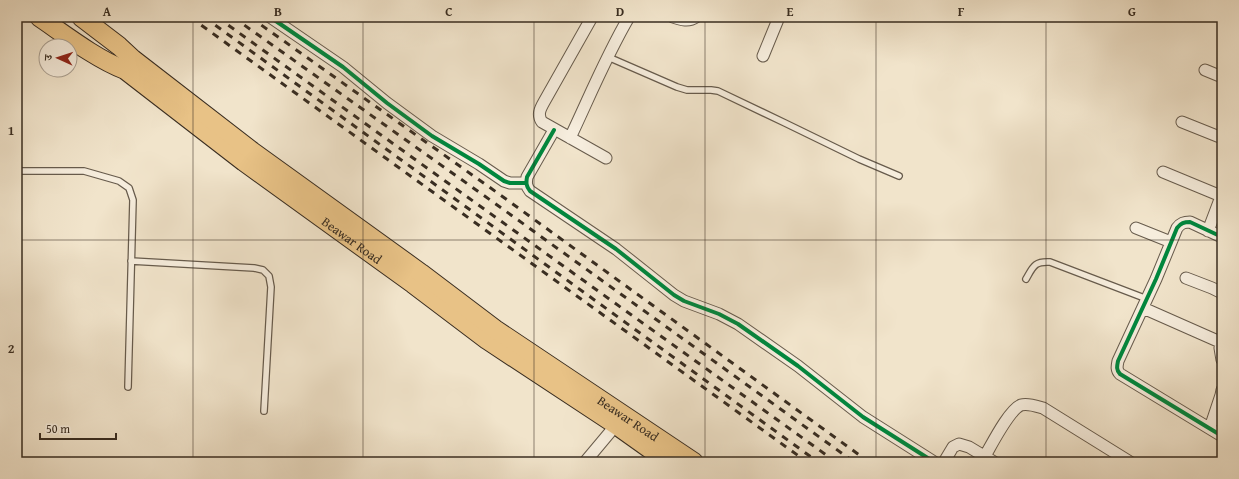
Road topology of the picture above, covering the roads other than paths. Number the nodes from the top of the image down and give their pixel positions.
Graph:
1 (39, 17) edge
2 (81, 17) edge
3 (270, 17) edge
4 (592, 17) edge
5 (629, 17) edge
6 (673, 17) edge
7 (696, 17) edge
8 (779, 17) edge
9 (763, 56) dead end
10 (608, 57) junction
11 (1205, 70) dead end
12 (1222, 77) edge
13 (1182, 122) dead end
14 (554, 130) junction
15 (570, 138) junction
16 (1222, 138) edge
17 (606, 158) dead end
18 (17, 170) edge
19 (1163, 172) dead end
20 (899, 176) dead end
21 (526, 183) junction
22 (1222, 195) edge
23 (1136, 228) dead end
24 (1208, 231) junction
25 (1222, 237) edge
26 (1171, 242) junction
27 (132, 261) junction
28 (1186, 278) dead end
29 (1026, 279) dead end
30 (1222, 293) edge
31 (1145, 304) junction
32 (1221, 339) edge
33 (1222, 360) edge
34 (128, 387) dead end
35 (1222, 390) edge
36 (264, 411) dead end
37 (616, 425) junction
38 (1210, 428) junction
39 (1222, 436) edge
40 (989, 459) edge
41 (585, 462) edge
42 (668, 462) edge
43 (694, 462) edge
44 (934, 462) edge
45 (944, 462) edge
46 (1130, 462) edge

1 - 37 main road, Beawar Road
2 - 43 main road, Beawar Road
3 - 21 street
4 - 14 street
5 - 10 street
6 - 7 street
8 - 9 street
10 - 15 street
10 - 20 lane
11 - 12 street
13 - 16 street
14 - 15 street
14 - 21 street
15 - 17 street
18 - 27 lane
19 - 22 street
21 - 44 street
22 - 24 street
23 - 26 street
24 - 25 street
24 - 26 street
26 - 31 street
27 - 34 lane
27 - 36 lane
28 - 30 street
29 - 31 lane
31 - 32 street
31 - 38 street
32 - 33 street
35 - 38 street
37 - 41 street
37 - 42 main road, Beawar Road
38 - 39 street
40 - 45 street
40 - 46 street

